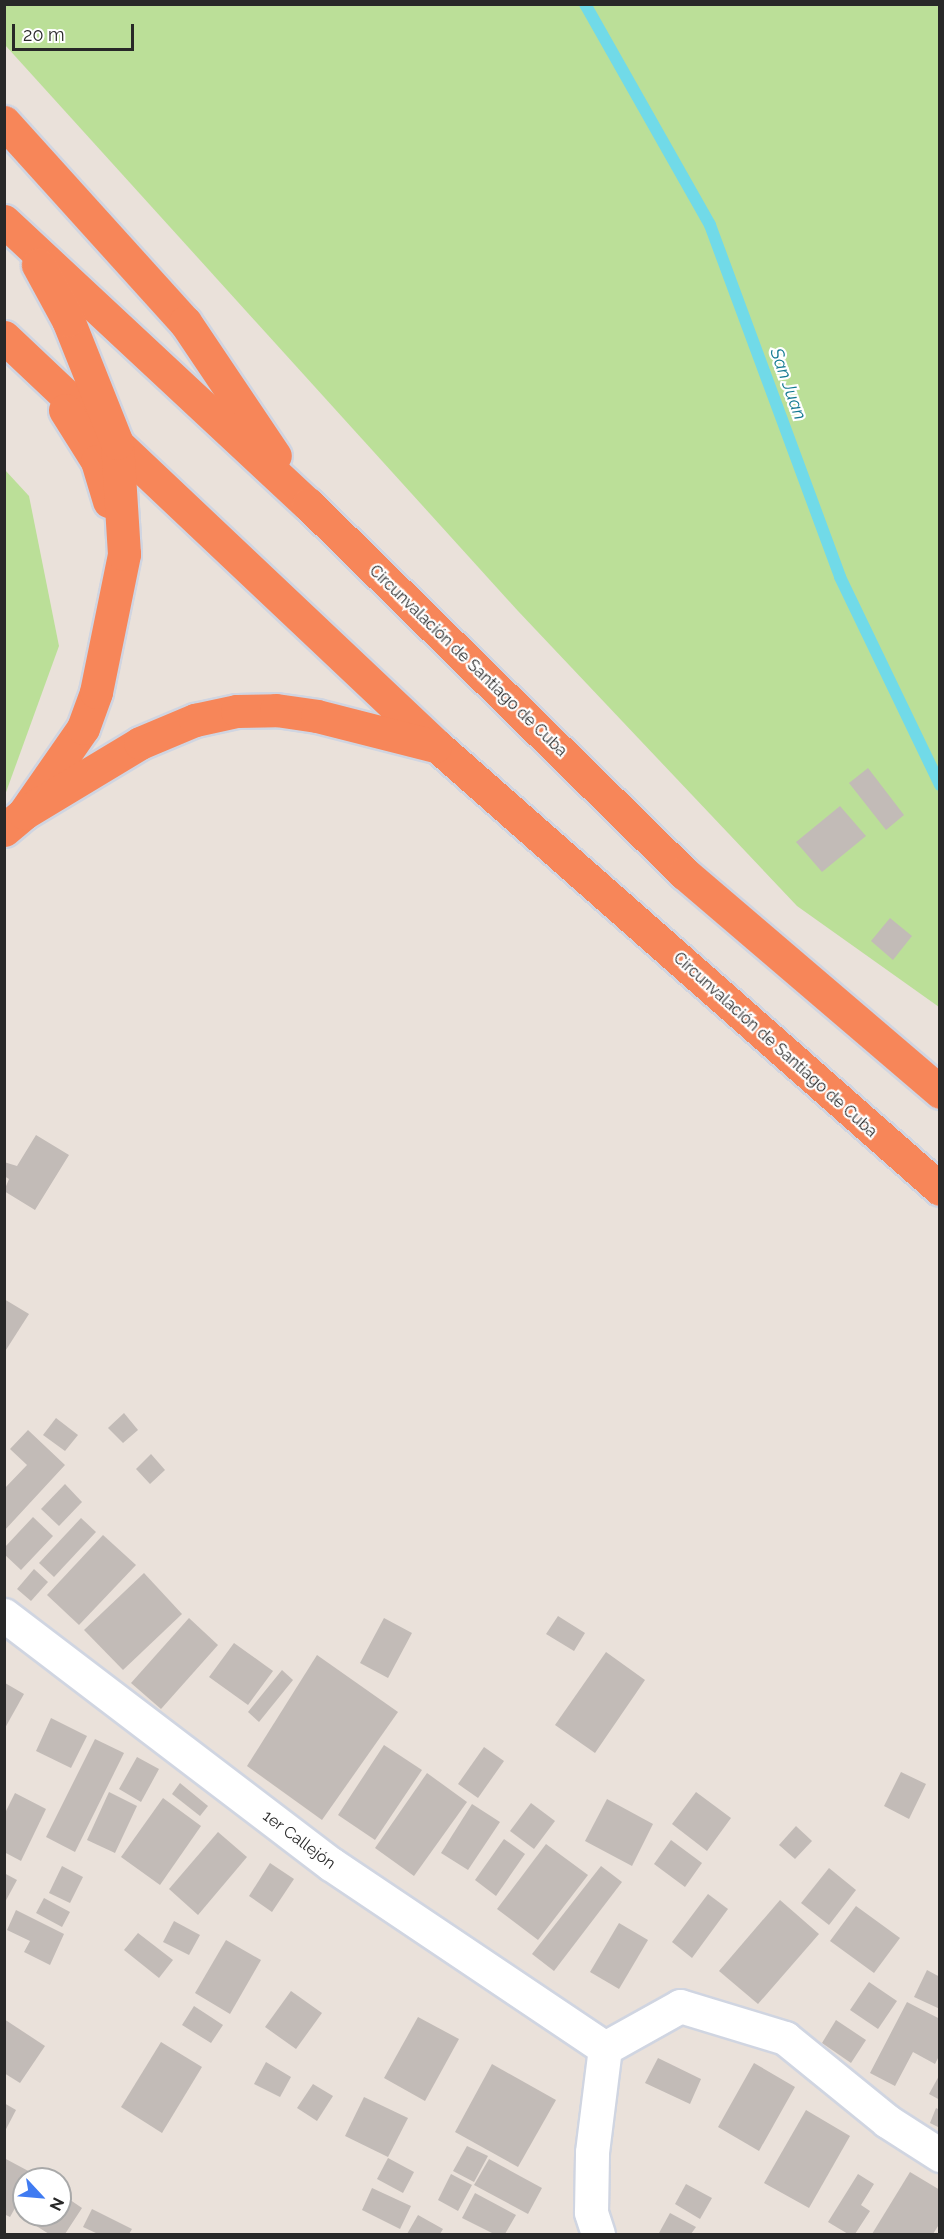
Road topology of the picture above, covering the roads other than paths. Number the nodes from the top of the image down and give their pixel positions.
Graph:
1 (4, 122) edge
2 (15, 231) edge
3 (4, 336) edge
4 (38, 369) junction
5 (117, 443) junction
6 (308, 504) junction
7 (124, 554) junction
8 (437, 746) junction
9 (14, 821) edge
10 (939, 1092) edge
11 (939, 1190) edge
12 (4, 1615) edge
13 (605, 2048) junction
14 (939, 2155) edge
15 (598, 2235) edge

1 - 6 highway
2 - 5 highway
2 - 6 highway, Circunvalación de Santiago de Cuba
3 - 4 highway, Circunvalación de Santiago de Cuba
4 - 5 highway, Circunvalación de Santiago de Cuba
4 - 7 highway
5 - 7 highway
5 - 8 highway, Circunvalación de Santiago de Cuba
6 - 10 highway, Circunvalación de Santiago de Cuba
7 - 9 highway
8 - 9 highway
8 - 11 highway, Circunvalación de Santiago de Cuba
12 - 13 street, 1er Callejón
13 - 14 street
13 - 15 street

